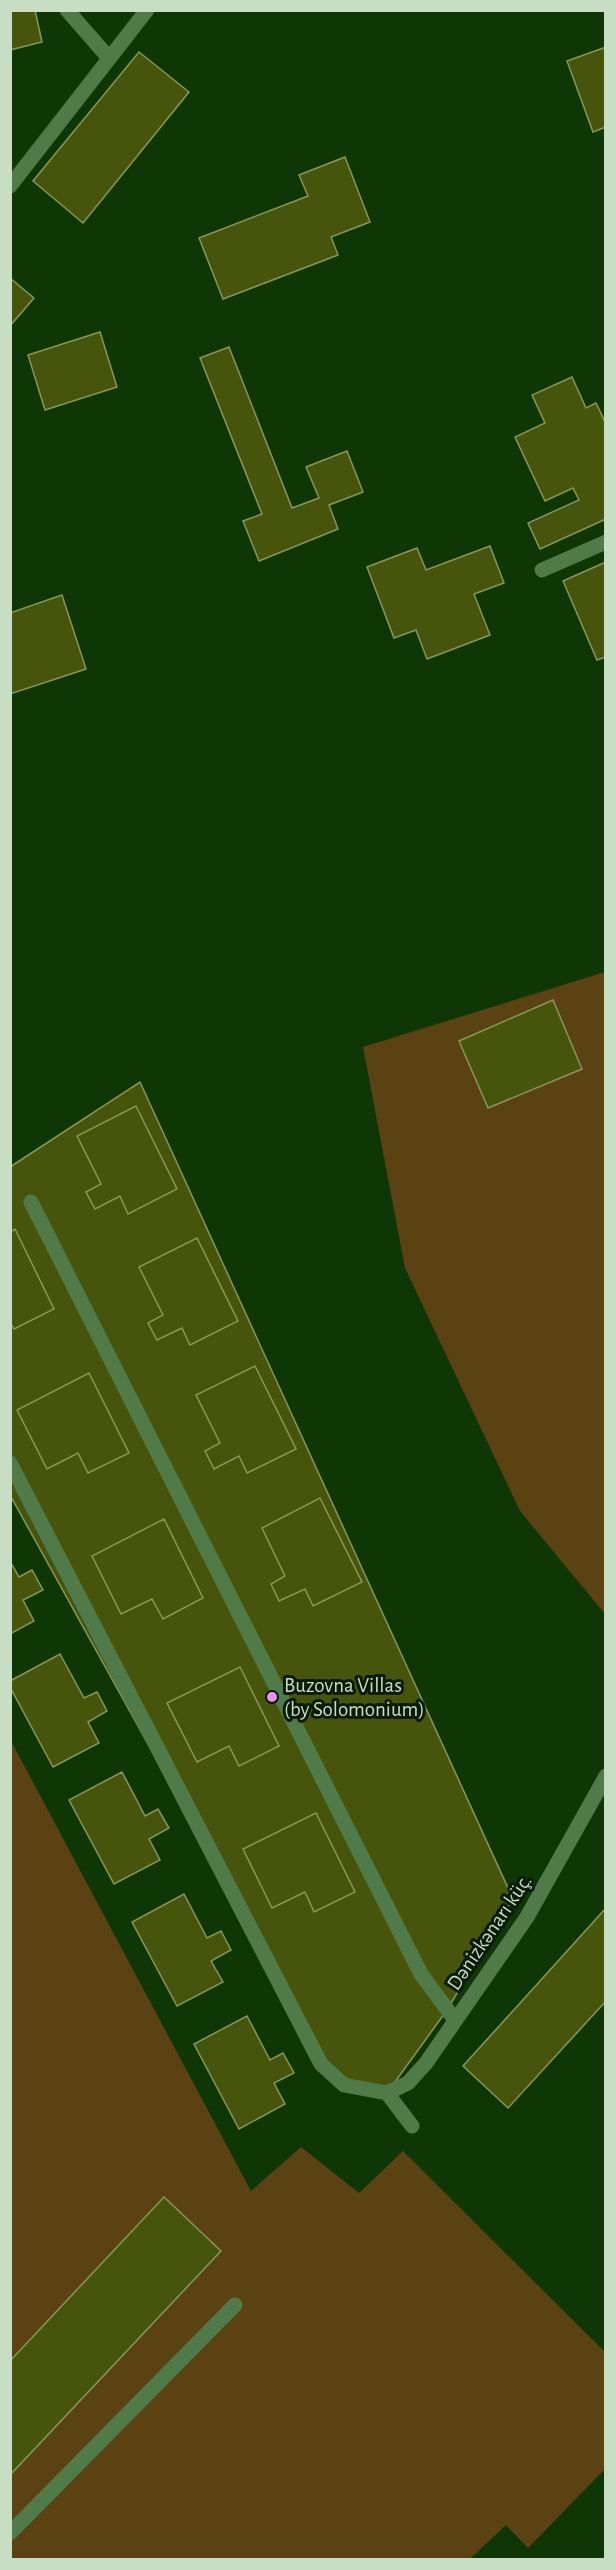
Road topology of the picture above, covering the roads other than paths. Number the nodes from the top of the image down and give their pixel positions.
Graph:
1 (68, 10) edge
2 (147, 10) edge
3 (109, 58) junction
4 (10, 186) edge
5 (606, 542) edge
6 (542, 570) dead end
7 (31, 1202) dead end
8 (10, 1463) edge
9 (606, 1776) edge
10 (455, 2020) junction
11 (387, 2093) junction
12 (412, 2126) dead end
13 (235, 2305) dead end
14 (10, 2533) edge

1 - 3 street
2 - 3 street
3 - 4 street
5 - 6 street
7 - 10 street
8 - 11 street
9 - 10 street, Dənizkənarı küç.
10 - 11 street, Dənizkənarı küç.
11 - 12 street
13 - 14 street

